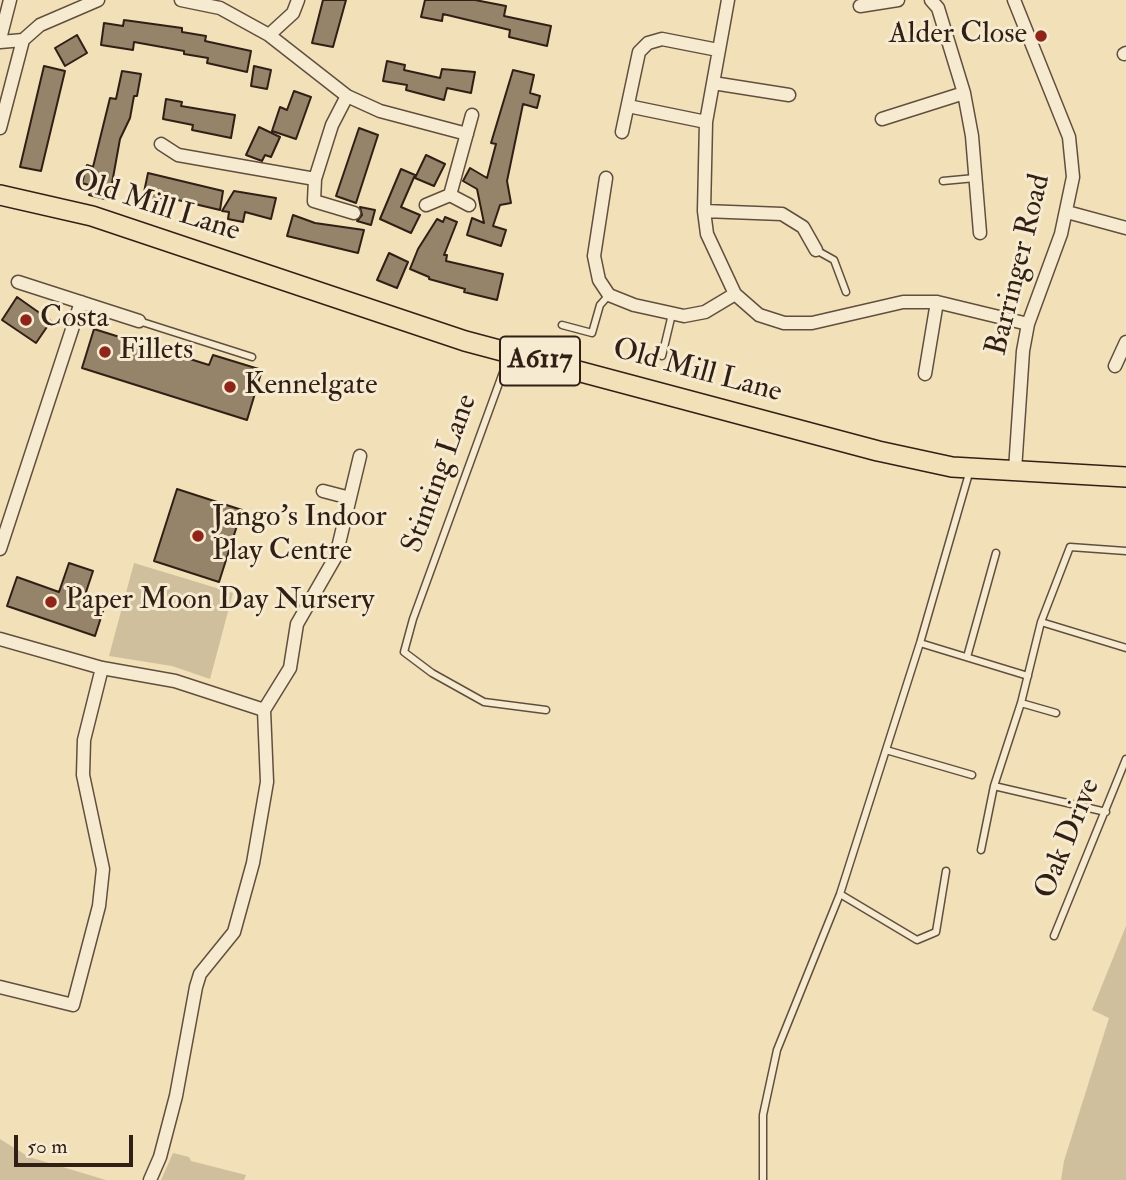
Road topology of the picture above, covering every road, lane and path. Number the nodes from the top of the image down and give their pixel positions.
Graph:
1 (10, 0) edge
2 (98, 0) edge
3 (181, 0) edge
4 (298, 0) edge
5 (728, 0) edge
6 (898, 0) edge
7 (931, 0) edge
8 (1014, 0) edge
9 (860, 6) dead end
10 (269, 35) junction
11 (23, 40) junction
12 (0, 41) edge
13 (718, 50) junction
14 (713, 83) junction
15 (964, 93) junction
16 (789, 95) dead end
17 (347, 96) junction
18 (628, 106) junction
19 (472, 116) dead end
20 (882, 119) dead end
21 (1, 121) edge
22 (706, 122) junction
23 (622, 132) dead end
24 (467, 134) junction
25 (161, 144) dead end
26 (606, 178) dead end
27 (975, 178) junction
28 (315, 179) junction
29 (943, 181) dead end
30 (0, 195) edge
31 (450, 195) junction
32 (21, 200) junction
33 (0, 205) edge
34 (426, 205) dead end
35 (469, 205) dead end
36 (704, 211) junction
37 (1067, 212) junction
38 (354, 213) dead end
39 (1126, 228) edge
40 (980, 233) dead end
41 (816, 250) joint
42 (18, 282) dead end
43 (846, 292) dead end
44 (735, 294) junction
45 (610, 295) junction
46 (81, 302) junction
47 (937, 302) junction
48 (672, 314) junction
49 (139, 321) joint
50 (1028, 324) junction
51 (562, 325) dead end
52 (1126, 341) edge
53 (510, 353) junction
54 (662, 356) dead end
55 (252, 357) dead end
56 (1115, 366) dead end
57 (925, 374) dead end
58 (360, 456) dead end
59 (971, 468) junction
60 (1014, 470) junction
61 (1126, 478) edge
62 (323, 491) dead end
63 (350, 498) junction
64 (0, 549) edge
65 (1126, 551) edge
66 (996, 553) dead end
67 (1041, 622) junction
68 (0, 639) edge
69 (920, 643) junction
70 (1126, 648) edge
71 (967, 657) junction
72 (102, 668) junction
73 (1028, 676) junction
74 (1021, 703) junction
75 (264, 710) junction
76 (546, 710) dead end
77 (1056, 713) dead end
78 (886, 750) junction
79 (1126, 759) edge
80 (972, 775) dead end
81 (994, 786) junction
82 (1106, 812) junction
83 (981, 850) dead end
84 (946, 871) dead end
85 (840, 894) junction
86 (1054, 936) dead end
87 (0, 987) edge
88 (150, 1180) edge
89 (763, 1180) edge

1 - 12 street
2 - 11 street
3 - 10 street
4 - 10 street
5 - 13 street
6 - 9 street
7 - 15 street
8 - 37 street, Barringer Road
10 - 17 street
11 - 12 street
11 - 21 street
13 - 14 street
13 - 18 street
14 - 16 street
14 - 22 street
15 - 20 street
15 - 27 street
17 - 24 street
17 - 28 street
18 - 22 street
18 - 23 street
19 - 24 street
22 - 36 street
24 - 31 street
25 - 28 street
26 - 45 street
27 - 29 lane
27 - 40 street
28 - 38 street
30 - 32 main road, Old Mill Lane / A6117
31 - 34 street
31 - 35 street
32 - 33 main road, Old Mill Lane / A6117
32 - 53 main road, Old Mill Lane / A6117
36 - 41 street
36 - 44 street
37 - 39 street
37 - 50 street, Barringer Road
41 - 43 lane
42 - 46 street
44 - 47 street
44 - 48 street
45 - 48 street
45 - 51 lane
46 - 49 street
46 - 64 street
47 - 50 street
47 - 57 street
48 - 54 lane
49 - 55 lane
50 - 60 street, Barringer Road
52 - 56 street
53 - 59 main road, Old Mill Lane / A6117
53 - 76 lane, Stinting Lane
58 - 63 street
59 - 60 main road, Old Mill Lane / A6117
59 - 69 lane
60 - 61 main road, Old Mill Lane / A6117
62 - 63 street
63 - 75 street
65 - 67 lane
66 - 71 lane
67 - 70 lane
67 - 73 lane
68 - 72 street
69 - 71 lane
69 - 78 lane
71 - 73 lane
72 - 75 street
72 - 87 street
73 - 74 lane
74 - 77 lane
74 - 81 lane
75 - 88 street
78 - 80 lane
78 - 85 lane
79 - 82 lane, Oak Drive
81 - 82 lane
81 - 83 lane
82 - 86 lane, Oak Drive
84 - 85 lane
85 - 89 lane

